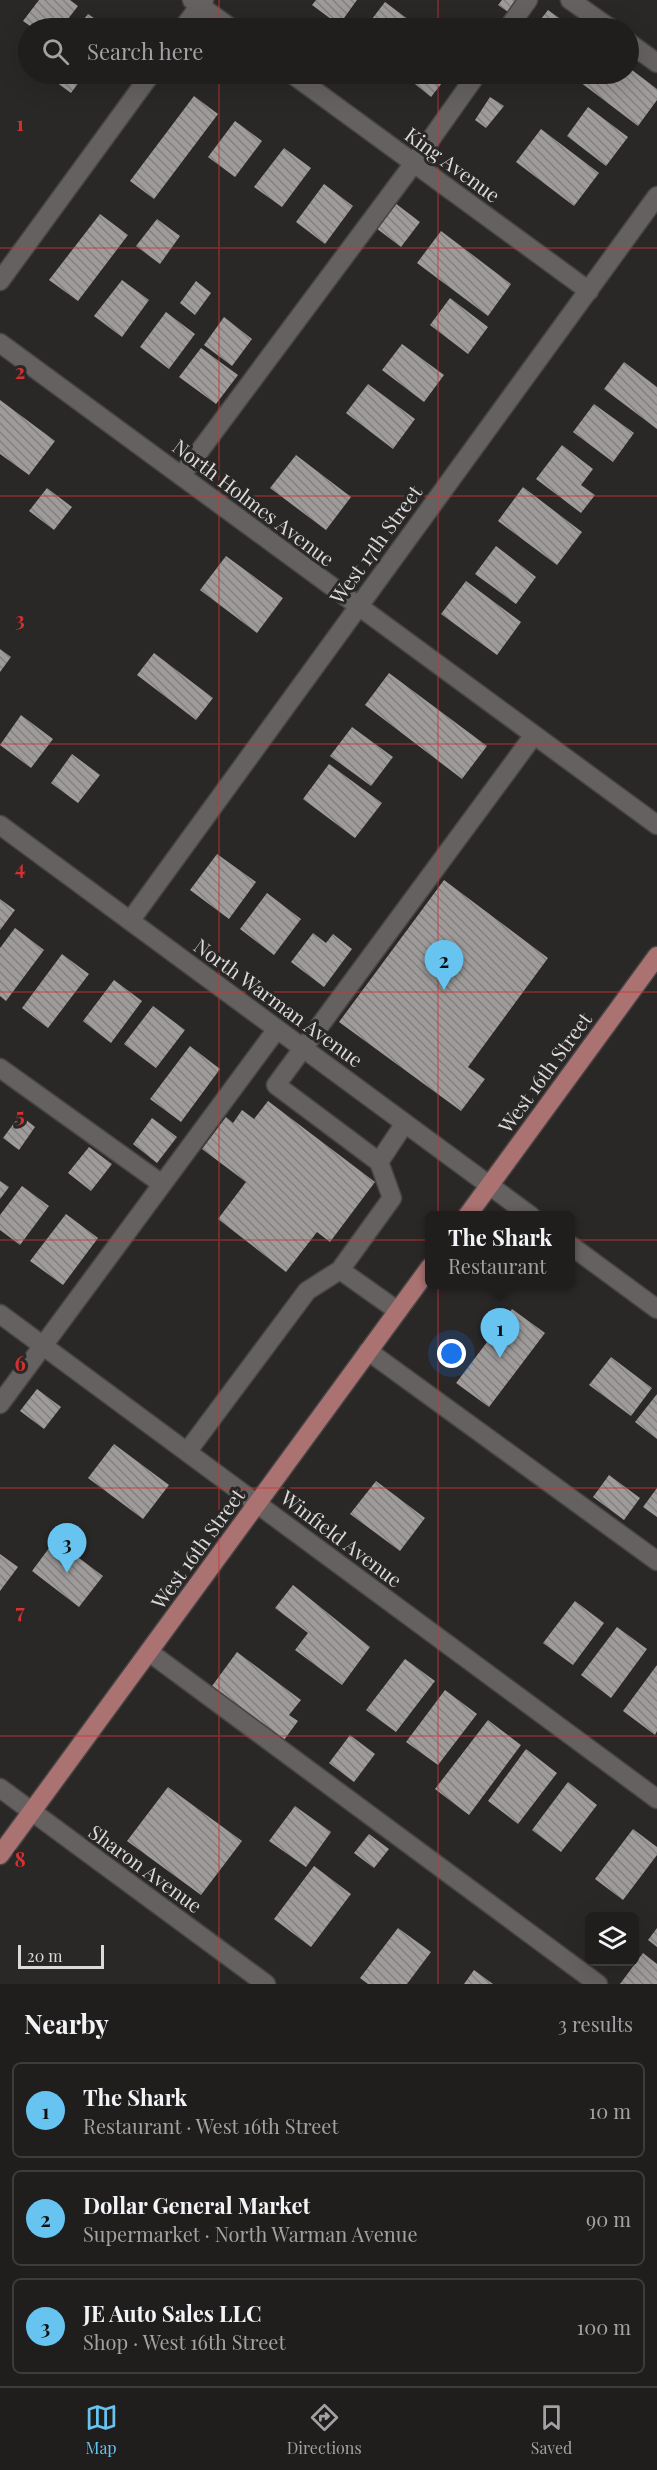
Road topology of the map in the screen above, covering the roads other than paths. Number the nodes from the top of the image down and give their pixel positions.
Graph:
1 (528, 0) edge
2 (570, 0) edge
3 (198, 2) edge
4 (189, 18) edge
5 (218, 18) edge
6 (515, 18) edge
7 (596, 18) edge
8 (639, 50) edge
9 (657, 63) edge
10 (144, 84) edge
11 (306, 84) edge
12 (470, 84) edge
13 (414, 163) junction
14 (657, 196) edge
15 (0, 280) edge
16 (588, 291) junction
17 (0, 343) edge
18 (181, 476) junction
19 (357, 606) junction
20 (534, 735) junction
21 (0, 825) edge
22 (657, 825) edge
23 (130, 921) junction
24 (657, 956) edge
25 (276, 1029) junction
26 (303, 1048) junction
27 (0, 1068) edge
28 (405, 1123) junction
29 (379, 1162) junction
30 (162, 1184) junction
31 (489, 1185) junction
32 (470, 1211) edge
33 (525, 1211) edge
34 (575, 1249) edge
35 (340, 1270) junction
36 (425, 1273) edge
37 (657, 1309) edge
38 (398, 1311) junction
39 (0, 1314) edge
40 (44, 1346) junction
41 (368, 1352) junction
42 (0, 1404) edge
43 (187, 1452) junction
44 (258, 1504) junction
45 (657, 1561) edge
46 (149, 1652) junction
47 (0, 1788) edge
48 (657, 1799) edge
49 (32, 1812) junction
50 (0, 1855) edge
51 (266, 1984) edge
52 (598, 1984) edge

1 - 6 street
2 - 7 street
3 - 4 street
3 - 5 street
8 - 9 street
10 - 15 street
11 - 13 street, King Avenue
12 - 13 street
13 - 16 street, King Avenue
13 - 18 street
14 - 16 street, West 17th Street
16 - 19 street, West 17th Street
17 - 18 street, North Holmes Avenue
18 - 19 street, North Holmes Avenue
19 - 20 street, North Holmes Avenue
19 - 23 street, West 17th Street
20 - 22 street, North Holmes Avenue
20 - 26 street
21 - 23 street, North Warman Avenue
23 - 25 street, North Warman Avenue
24 - 31 main road, West 16th Street
25 - 26 street, North Warman Avenue
25 - 30 street
26 - 28 street, North Warman Avenue
26 - 29 street
27 - 30 street
28 - 29 street
28 - 31 street, North Warman Avenue
29 - 35 street
30 - 40 street
31 - 32 main road, West 16th Street
31 - 33 street, North Warman Avenue
34 - 37 street
35 - 38 street
35 - 43 street
36 - 38 main road, West 16th Street
38 - 41 main road, West 16th Street
39 - 40 street, Winfield Avenue
40 - 42 street
40 - 43 street, Winfield Avenue
41 - 44 main road, West 16th Street
41 - 45 street
43 - 44 street, Winfield Avenue
44 - 46 main road, West 16th Street
44 - 48 street, Winfield Avenue
46 - 49 main road, West 16th Street
46 - 52 street
47 - 49 street, Sharon Avenue
49 - 50 main road, West 16th Street
49 - 51 street, Sharon Avenue

